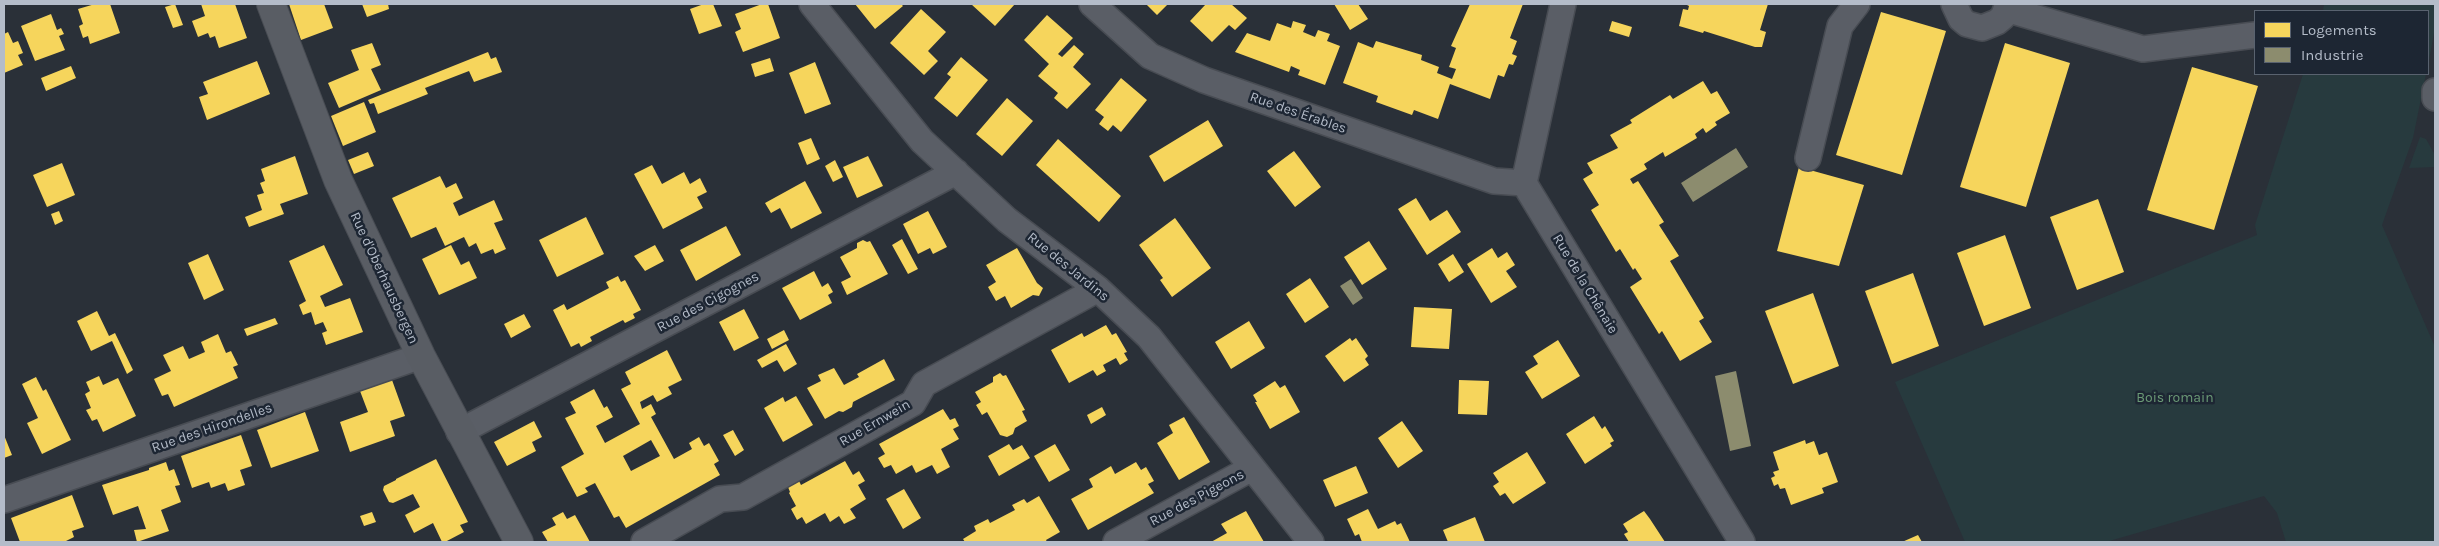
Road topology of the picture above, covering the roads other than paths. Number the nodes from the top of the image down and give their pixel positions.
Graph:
1 (271, 4) edge
2 (812, 4) edge
3 (1092, 4) edge
4 (1563, 4) edge
5 (1857, 4) edge
6 (1954, 4) edge
7 (2007, 6) edge
8 (2254, 35) edge
9 (2435, 91) edge
10 (2435, 98) edge
11 (1808, 158) dead end
12 (956, 172) junction
13 (1524, 183) junction
14 (1098, 289) junction
15 (421, 356) junction
16 (459, 432) junction
17 (1252, 468) junction
18 (4, 500) edge
19 (519, 542) edge
20 (644, 542) edge
21 (1116, 542) edge
22 (1311, 542) edge
23 (1742, 542) edge

1 - 15 street, Rue d'Oberhausbergen
2 - 12 street, Rue des Jardins
3 - 13 street, Rue des Érables
4 - 13 street
5 - 11 street
6 - 7 street
7 - 8 street
9 - 10 street
12 - 14 street, Rue des Jardins
12 - 16 street, Rue des Cigognes
13 - 23 street, Rue de la Chênaie
14 - 17 street, Rue des Jardins
14 - 20 street, Rue Ernwein
15 - 16 street, Rue d'Oberhausbergen
15 - 18 street, Rue des Hirondelles
16 - 19 street, Rue d'Oberhausbergen
17 - 21 street, Rue des Pigeons
17 - 22 street, Rue des Jardins

